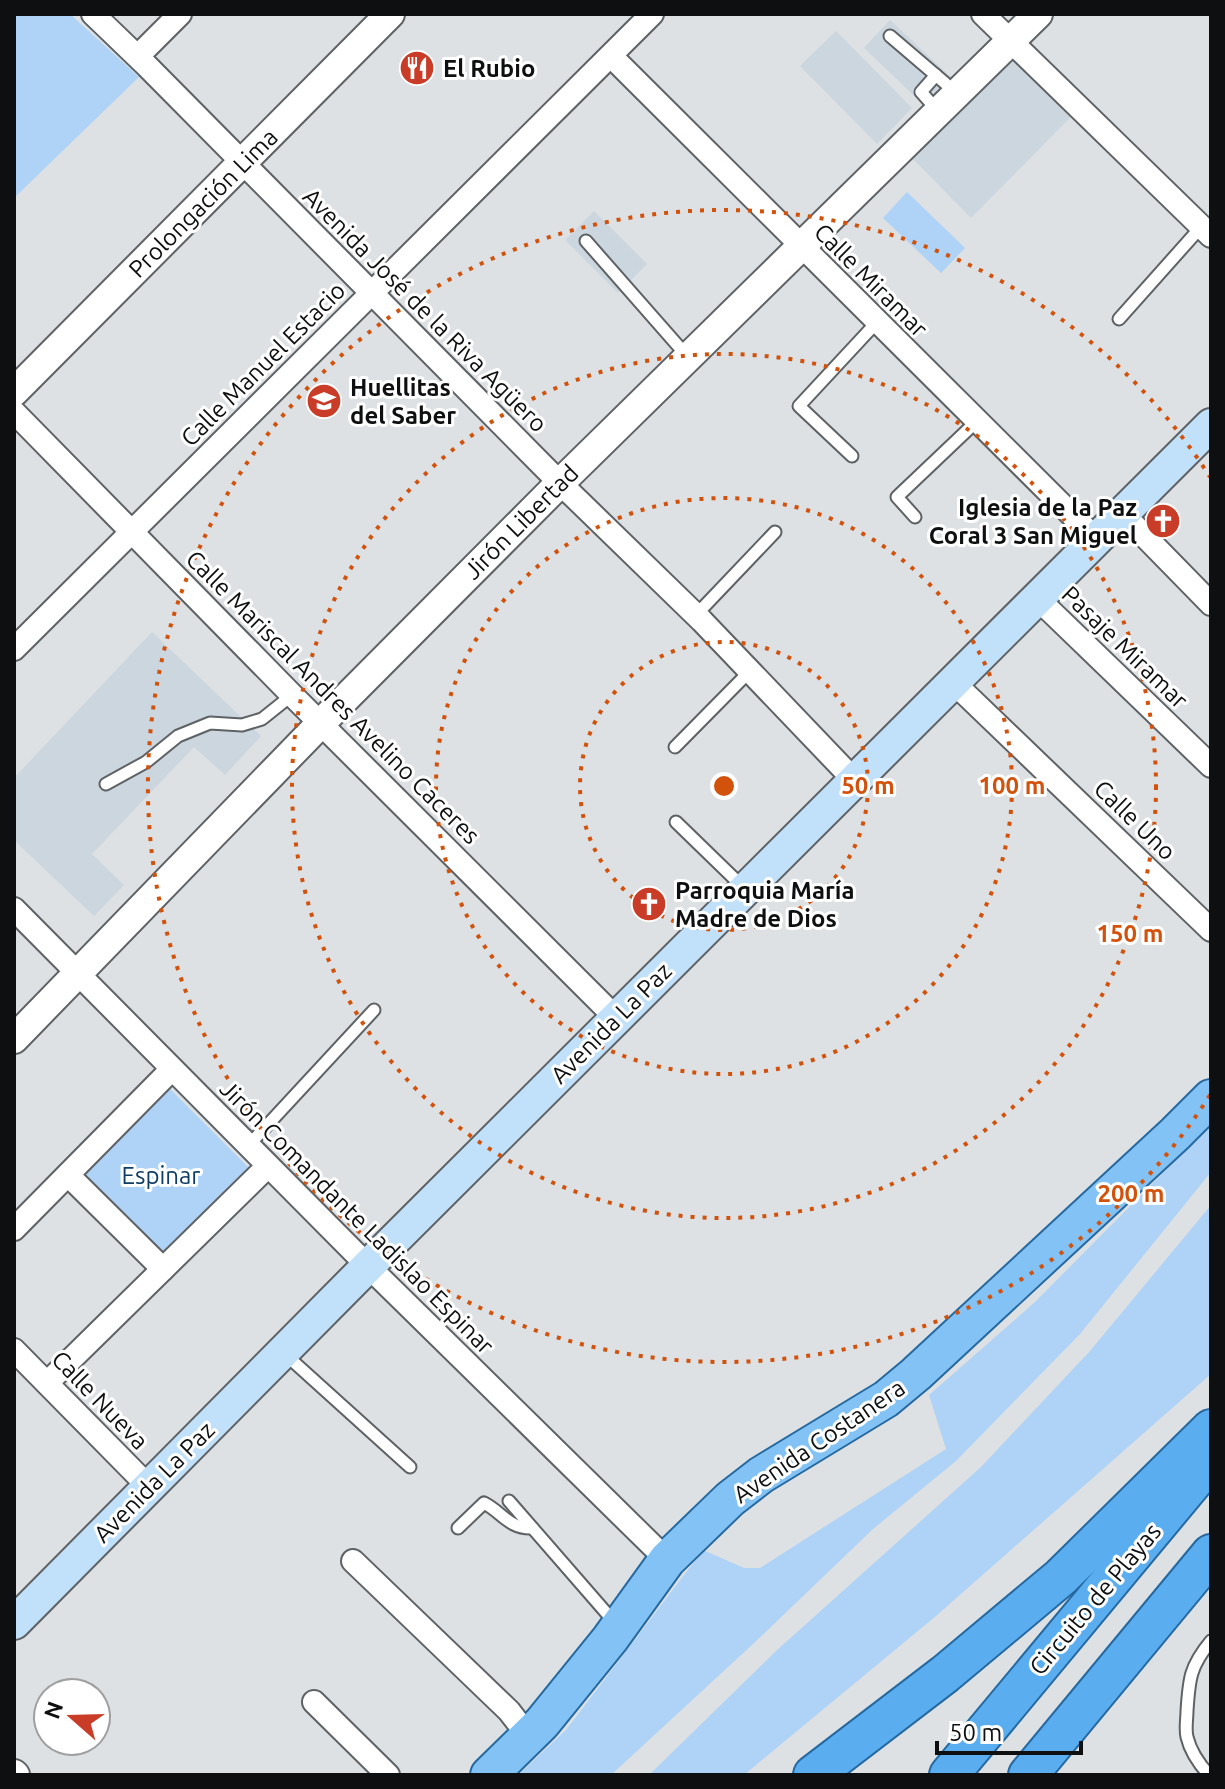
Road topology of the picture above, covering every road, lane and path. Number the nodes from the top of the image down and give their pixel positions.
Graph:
1 (93, 14) edge
2 (180, 14) edge
3 (390, 14) edge
4 (652, 14) edge
5 (983, 14) edge
6 (1038, 14) edge
7 (890, 36) dead end
8 (1011, 41) junction
9 (138, 56) junction
10 (611, 56) junction
11 (943, 93) junction
12 (243, 163) junction
13 (1206, 232) edge
14 (586, 241) dead end
15 (800, 246) junction
16 (371, 292) junction
17 (1119, 319) dead end
18 (877, 322) junction
19 (688, 356) junction
20 (14, 392) edge
21 (14, 412) edge
22 (977, 421) junction
23 (1205, 441) edge
24 (852, 456) dead end
25 (560, 483) junction
26 (1122, 513) junction
27 (915, 517) dead end
28 (775, 532) dead end
29 (133, 533) junction
30 (1096, 539) junction
31 (1037, 598) junction
32 (1211, 604) edge
33 (696, 615) junction
34 (14, 649) edge
35 (750, 671) junction
36 (953, 682) junction
37 (292, 695) junction
38 (321, 723) junction
39 (675, 747) dead end
40 (1211, 766) edge
41 (854, 780) junction
42 (106, 784) dead end
43 (676, 822) dead end
44 (745, 889) junction
45 (14, 909) edge
46 (1211, 930) edge
47 (77, 975) junction
48 (374, 1010) dead end
49 (616, 1018) junction
50 (14, 1039) edge
51 (172, 1069) junction
52 (1211, 1098) edge
53 (248, 1146) junction
54 (268, 1166) junction
55 (68, 1175) junction
56 (14, 1229) edge
57 (368, 1266) junction
58 (163, 1269) junction
59 (14, 1350) edge
60 (282, 1352) junction
61 (47, 1383) junction
62 (1211, 1429) edge
63 (1211, 1460) edge
64 (410, 1467) dead end
65 (149, 1487) junction
66 (509, 1501) dead end
67 (458, 1528) dead end
68 (532, 1528) junction
69 (1211, 1554) edge
70 (667, 1560) junction
71 (353, 1561) dead end
72 (14, 1623) edge
73 (618, 1627) junction
74 (1211, 1641) edge
75 (314, 1702) dead end
76 (529, 1737) junction
77 (388, 1775) edge
78 (489, 1775) edge
79 (813, 1775) edge
80 (949, 1775) edge
81 (1028, 1775) edge
82 (1209, 1775) edge

1 - 9 street, Avenida José de la Riva Agüero
2 - 9 street
3 - 12 street, Prolongación Lima
4 - 10 street, Calle Manuel Estacio
5 - 8 street
6 - 8 street, Jirón Libertad
7 - 11 lane
8 - 11 street, Jirón Libertad
8 - 13 street
9 - 12 street, Avenida José de la Riva Agüero
10 - 15 street, Calle Miramar
10 - 16 street, Calle Manuel Estacio
11 - 15 street, Jirón Libertad
12 - 16 street, Avenida José de la Riva Agüero
12 - 20 street, Prolongación Lima
13 - 17 lane
14 - 19 lane
15 - 18 street, Calle Miramar
15 - 19 street, Jirón Libertad
16 - 25 street, Avenida José de la Riva Agüero
16 - 29 street, Calle Manuel Estacio
18 - 22 street, Calle Miramar
18 - 24 lane
19 - 25 street, Jirón Libertad
21 - 29 street, Calle Mariscal Andres Avelino Caceres
22 - 27 lane
22 - 30 street, Calle Miramar
23 - 26 main road, Avenida La Paz
25 - 33 street, Avenida José de la Riva Agüero
25 - 38 street, Jirón Libertad
26 - 30 main road, Avenida La Paz
26 - 32 street
28 - 33 lane
29 - 34 street, Calle Manuel Estacio
29 - 37 street, Calle Mariscal Andres Avelino Caceres
30 - 31 main road, Avenida La Paz
31 - 36 main road, Avenida La Paz
31 - 40 street, Pasaje Miramar
33 - 35 street, Avenida José de la Riva Agüero
35 - 39 lane
35 - 41 street, Avenida José de la Riva Agüero
36 - 41 main road, Avenida La Paz
36 - 46 street, Calle Uno
37 - 38 street, Calle Mariscal Andres Avelino Caceres
37 - 42 lane
38 - 47 street, Jirón Libertad
38 - 49 street, Calle Mariscal Andres Avelino Caceres
41 - 44 main road, Avenida La Paz
43 - 44 lane
44 - 49 main road, Avenida La Paz
45 - 47 street, Jirón Comandante Ladislao Espinar
47 - 50 street, Jirón Libertad
47 - 51 street, Jirón Comandante Ladislao Espinar
48 - 53 lane
49 - 57 main road, Avenida La Paz
51 - 53 street, Jirón Comandante Ladislao Espinar
51 - 55 street
52 - 70 main road, Avenida Costanera
53 - 54 street, Jirón Comandante Ladislao Espinar
54 - 57 street, Jirón Comandante Ladislao Espinar
54 - 58 street
55 - 56 street
55 - 58 street
57 - 60 main road, Avenida La Paz
57 - 70 street, Jirón Comandante Ladislao Espinar
58 - 61 street
59 - 61 street, Calle Nueva
60 - 64 lane
60 - 65 main road, Avenida La Paz
61 - 65 street, Calle Nueva
62 - 79 highway
63 - 80 highway, Circuito de Playas
65 - 72 main road, Avenida La Paz
66 - 68 lane
67 - 68 lane
68 - 73 lane
69 - 81 highway
70 - 73 main road, Avenida Costanera
71 - 76 street
73 - 76 main road, Avenida Costanera
74 - 82 lane
75 - 77 street
76 - 78 main road, Avenida Costanera

